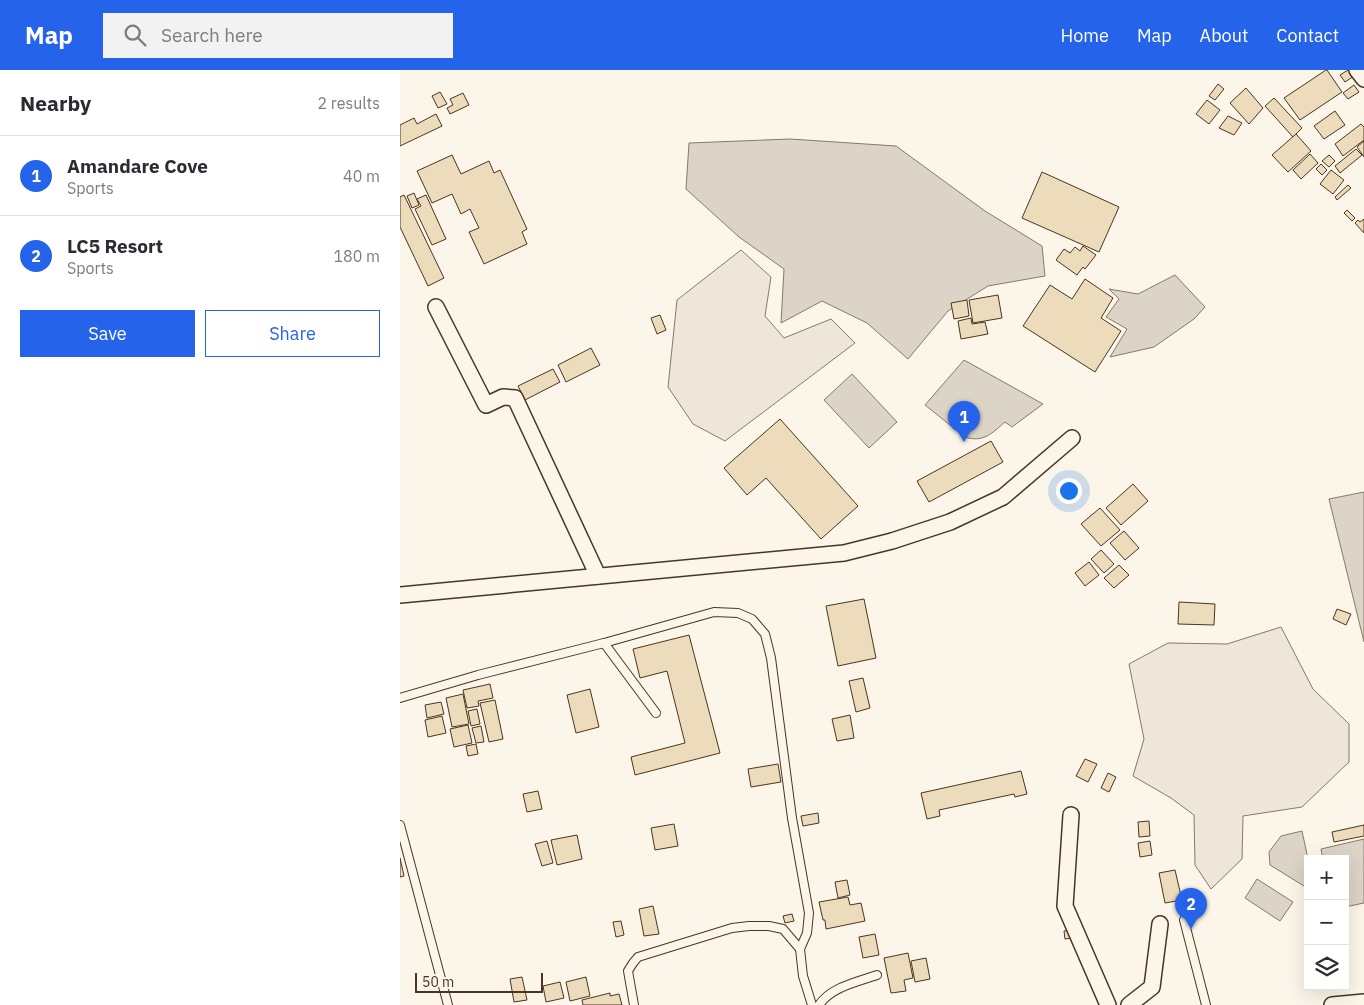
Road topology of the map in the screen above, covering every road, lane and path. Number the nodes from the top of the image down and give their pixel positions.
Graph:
1 (1357, 70) edge
2 (1364, 79) edge
3 (436, 307) dead end
4 (1072, 438) dead end
5 (598, 576) junction
6 (400, 595) edge
7 (604, 644) junction
8 (400, 698) edge
9 (656, 713) dead end
10 (1071, 814) dead end
11 (400, 825) edge
12 (1184, 920) dead end
13 (1160, 924) dead end
14 (800, 949) junction
15 (877, 975) dead end
16 (1364, 1002) edge
17 (448, 1005) edge
18 (634, 1005) edge
19 (812, 1005) edge
20 (819, 1005) edge
21 (1108, 1005) edge
22 (1129, 1005) edge
23 (1206, 1005) edge
24 (1332, 1005) edge

1 - 2 street
3 - 5 street
4 - 5 street
5 - 6 street
7 - 8 lane
7 - 9 lane
7 - 14 lane
10 - 21 street
11 - 17 lane
12 - 23 lane
13 - 22 street
14 - 18 lane
14 - 19 lane
15 - 20 lane
16 - 24 street

